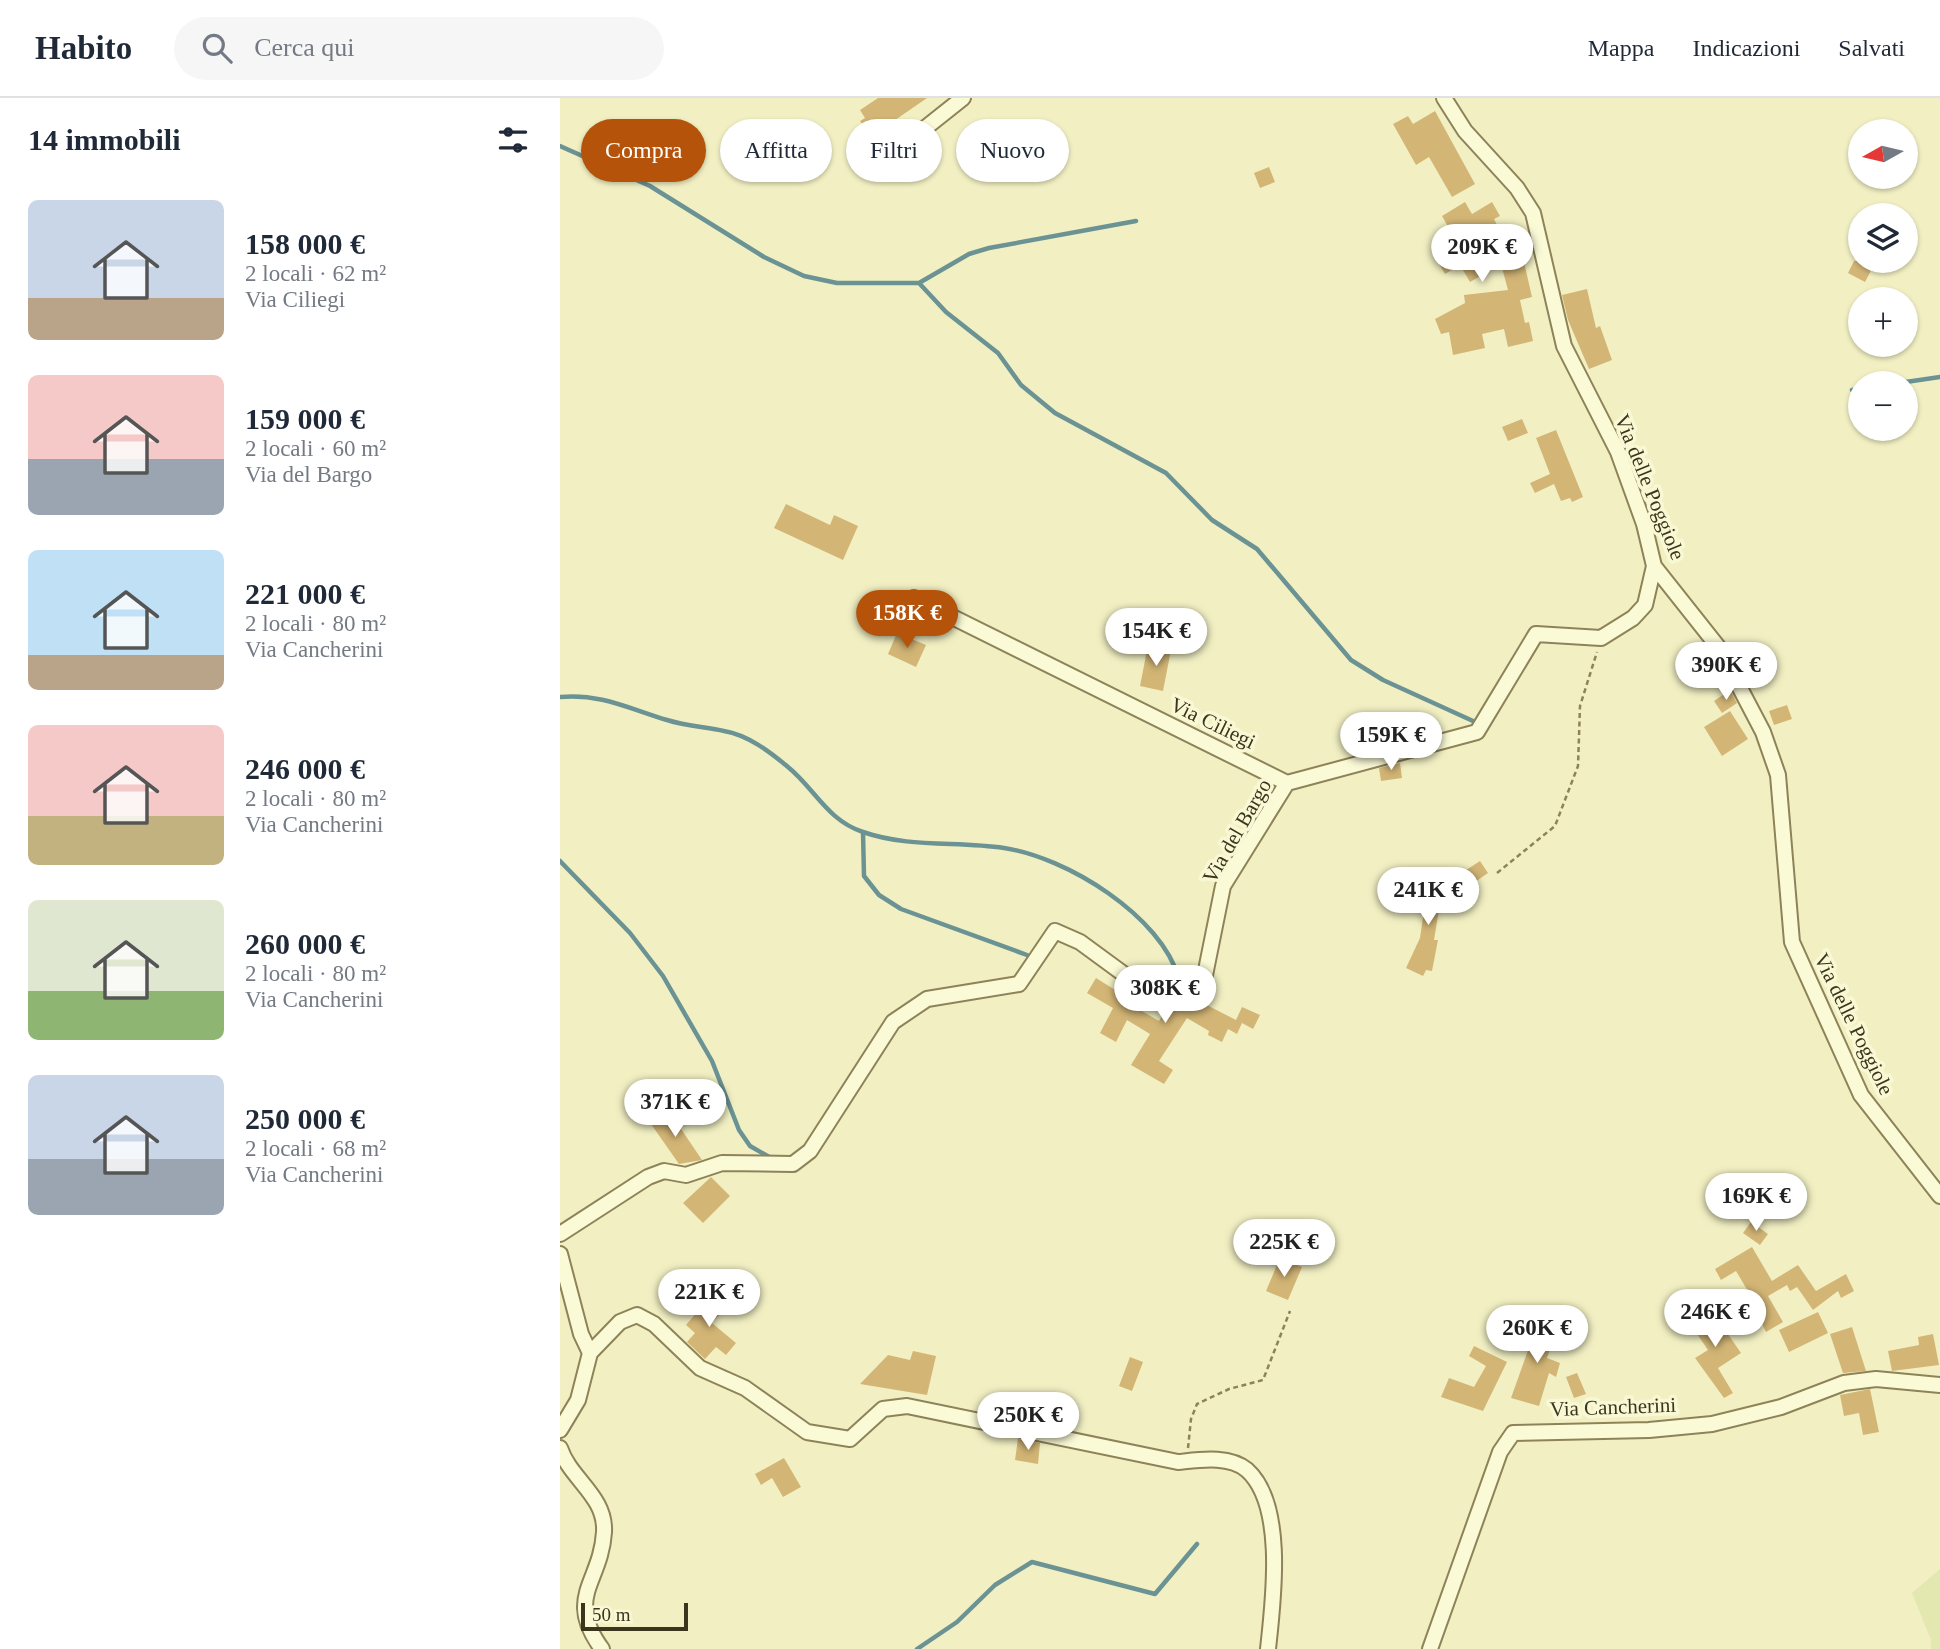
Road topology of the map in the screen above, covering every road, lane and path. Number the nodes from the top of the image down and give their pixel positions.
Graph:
1 (963, 98) edge
2 (1444, 98) edge
3 (937, 119) edge
4 (1654, 566) junction
5 (902, 618) dead end
6 (1601, 638) junction
7 (1287, 783) junction
8 (1497, 873) dead end
9 (1940, 1196) edge
10 (560, 1234) edge
11 (560, 1254) edge
12 (1290, 1311) dead end
13 (590, 1353) junction
14 (1940, 1385) edge
15 (560, 1430) edge
16 (560, 1448) edge
17 (1187, 1461) junction
18 (602, 1649) edge
19 (1268, 1649) edge
20 (1430, 1649) edge

1 - 3 street
2 - 4 street, Via delle Poggiole
4 - 6 street
4 - 9 street, Via delle Poggiole
5 - 7 street, Via Ciliegi
6 - 7 street, Via del Bargo
6 - 8 path
7 - 10 street, Via del Bargo
11 - 13 street
12 - 17 path
13 - 15 street
13 - 17 street
14 - 20 street, Via Cancherini
16 - 18 street
17 - 19 street

